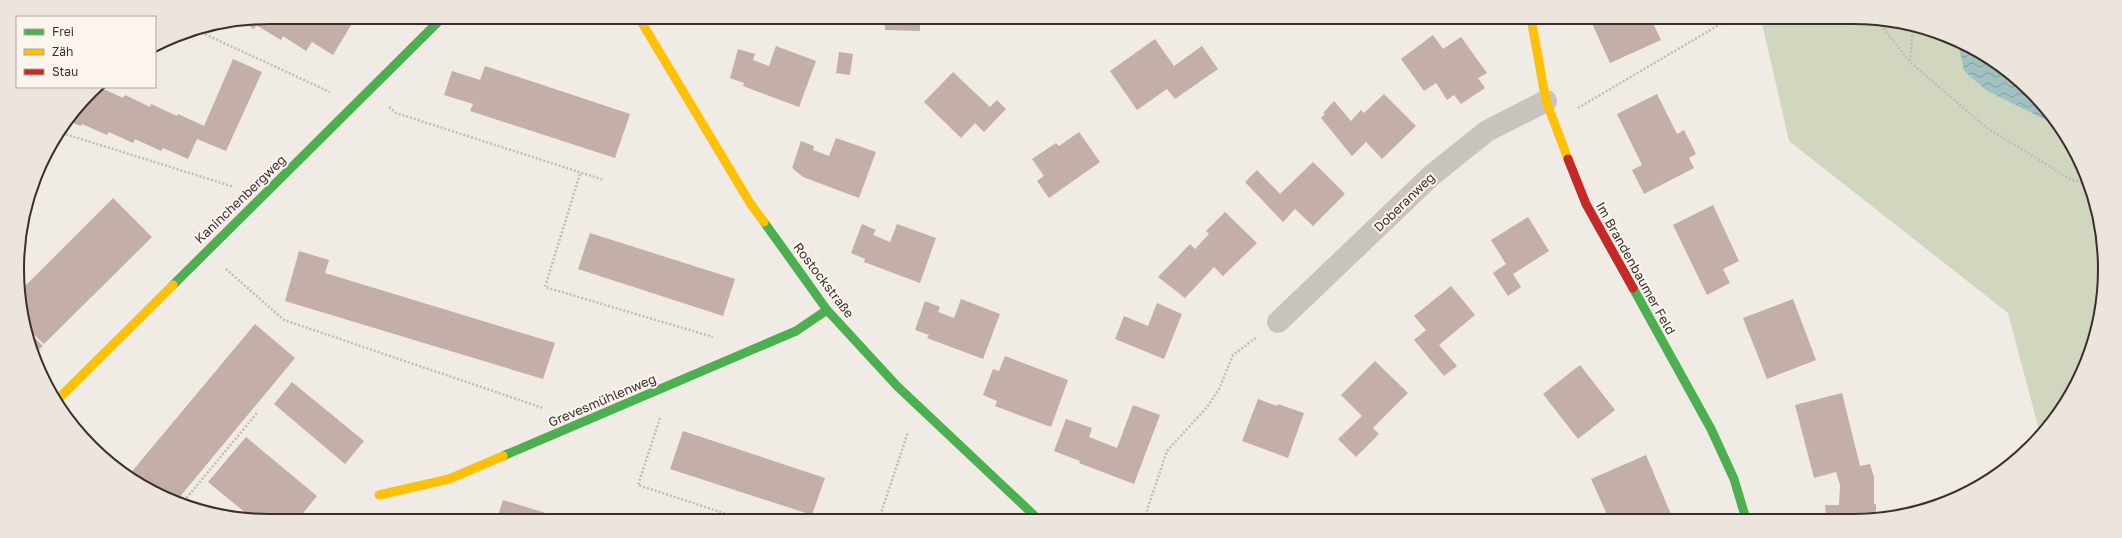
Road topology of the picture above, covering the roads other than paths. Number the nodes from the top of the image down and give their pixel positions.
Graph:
1 (436, 24) edge
2 (643, 24) edge
3 (1532, 24) edge
4 (1548, 110) junction
5 (827, 310) junction
6 (1278, 322) road end
7 (60, 397) edge
8 (379, 494) dead end
9 (1033, 514) edge
10 (1745, 514) edge

1 - 7 street, Kaninchenbergweg
2 - 5 street, Rostockstraße
3 - 4 street, Im Brandenbaumer Feld
4 - 6 street, Doberanweg
4 - 10 street, Im Brandenbaumer Feld
5 - 8 street, Grevesmühlenweg
5 - 9 street, Rostockstraße

